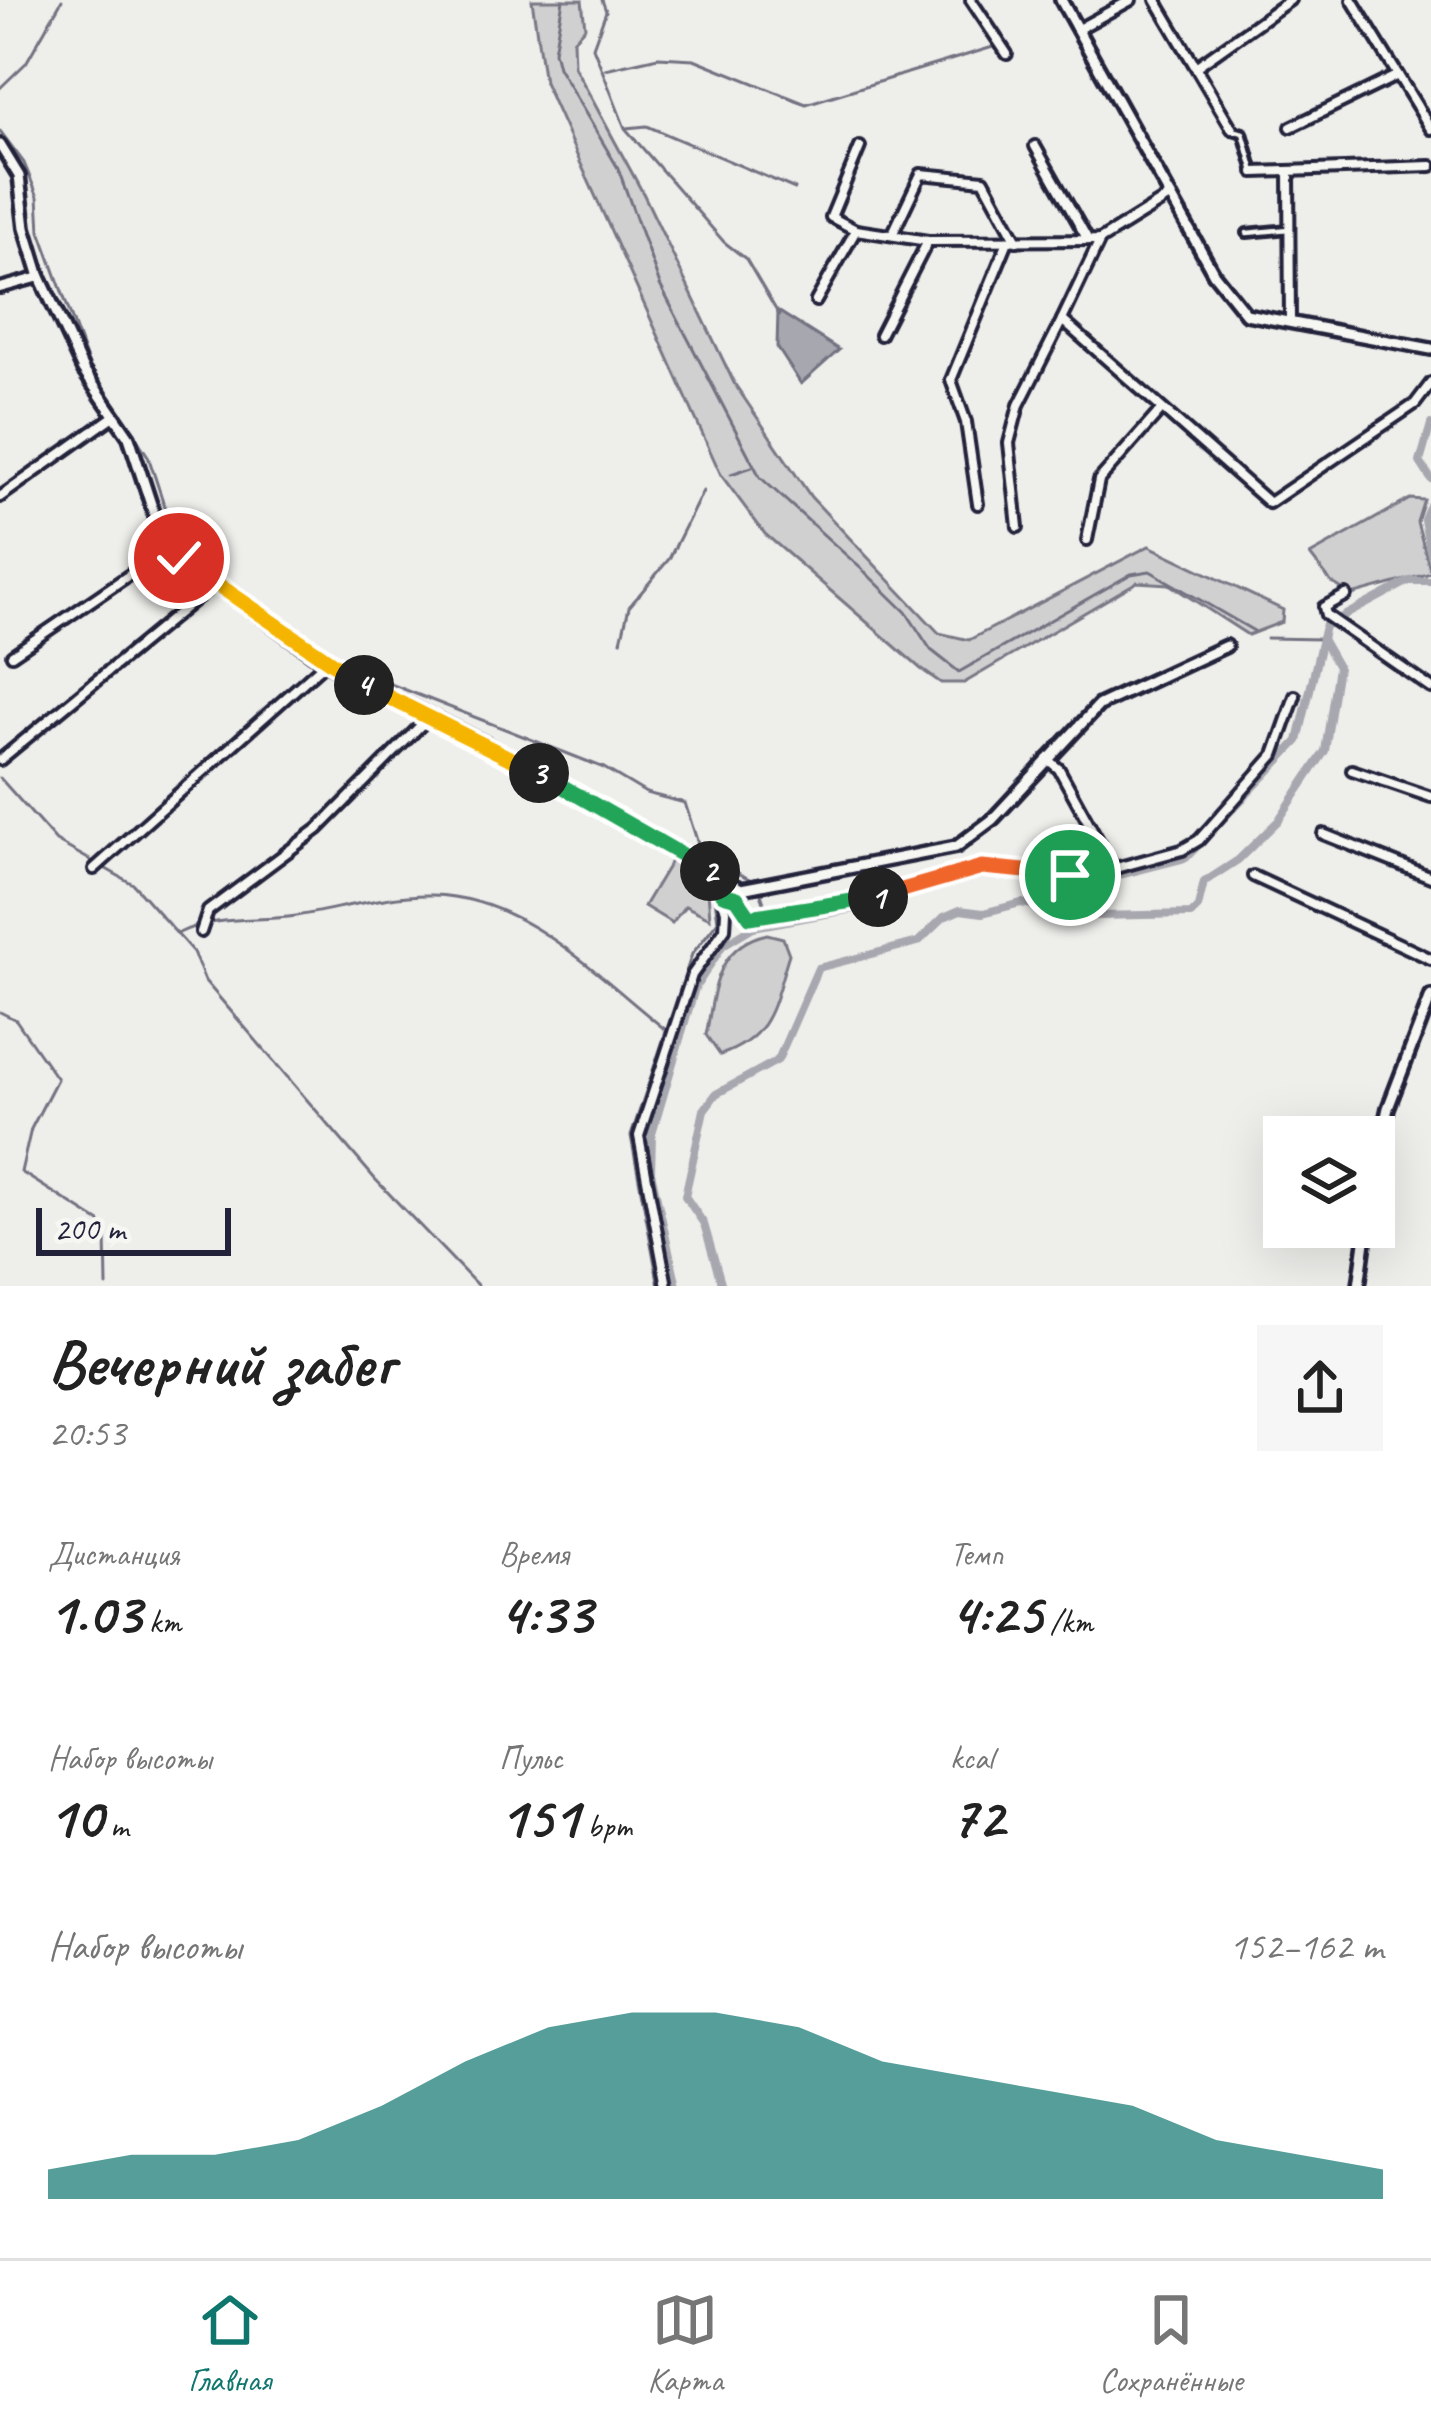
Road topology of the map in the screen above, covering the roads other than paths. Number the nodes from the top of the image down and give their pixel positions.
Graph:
1 (971, 0) edge
2 (1061, 0) edge
3 (1131, 0) edge
4 (1156, 0) edge
5 (1290, 0) edge
6 (1352, 0) edge
7 (1080, 28) junction
8 (1007, 54) dead end
9 (1197, 66) junction
10 (1398, 75) junction
11 (1291, 127) dead end
12 (1431, 128) edge
13 (1232, 129) joint
14 (0, 146) edge
15 (1035, 146) dead end
16 (860, 147) dead end
17 (1431, 166) edge
18 (1289, 171) junction
19 (1254, 172) joint
20 (1171, 196) junction
21 (1289, 229) junction
22 (856, 230) junction
23 (1246, 233) dead end
24 (892, 235) junction
25 (1088, 240) junction
26 (1100, 240) junction
27 (928, 241) junction
28 (1013, 241) junction
29 (40, 277) junction
30 (0, 288) edge
31 (816, 301) dead end
32 (1062, 320) junction
33 (1290, 322) junction
34 (880, 335) dead end
35 (1431, 349) edge
36 (1431, 383) edge
37 (1161, 410) junction
38 (113, 416) junction
39 (0, 497) edge
40 (978, 504) dead end
41 (1018, 526) dead end
42 (1087, 540) dead end
43 (166, 541) junction
44 (214, 584) junction
45 (1346, 595) dead end
46 (1226, 646) dead end
47 (11, 655) dead end
48 (325, 663) junction
49 (1431, 688) edge
50 (1294, 696) dead end
51 (430, 716) junction
52 (1047, 759) junction
53 (0, 760) edge
54 (1352, 770) dead end
55 (1431, 797) edge
56 (1323, 834) dead end
57 (94, 868) dead end
58 (1114, 868) junction
59 (715, 874) junction
60 (1253, 876) dead end
61 (1431, 878) edge
62 (739, 893) junction
63 (723, 894) junction
64 (201, 932) dead end
65 (1431, 959) edge
66 (1431, 996) edge
67 (1386, 1116) edge
68 (1364, 1248) edge
69 (667, 1286) edge
70 (1359, 1286) edge

1 - 8 street
2 - 7 main road
3 - 7 street
4 - 9 street
5 - 9 street
6 - 10 street
7 - 20 main road
9 - 13 street
10 - 11 street
10 - 12 street
13 - 19 street
14 - 29 main road
15 - 25 street
16 - 22 street
17 - 18 street
18 - 19 street
18 - 21 street
20 - 26 street
20 - 33 main road
21 - 23 street
21 - 33 street
22 - 24 street
22 - 31 street
24 - 27 street
24 - 28 street
25 - 26 street
25 - 28 street
26 - 32 street
27 - 28 street
27 - 34 street
28 - 40 street
29 - 30 street
29 - 38 main road
32 - 37 street
32 - 41 street
33 - 35 main road
36 - 37 street
37 - 42 street
38 - 39 street
38 - 43 main road
43 - 44 main road
43 - 47 street
44 - 48 main road
44 - 53 street
45 - 49 street
46 - 52 main road
48 - 51 main road
48 - 57 street
50 - 58 street
51 - 59 main road
51 - 64 street
52 - 58 street
52 - 62 main road
54 - 55 street
56 - 61 street
58 - 62 street
59 - 62 main road
59 - 63 street
60 - 65 street
62 - 63 street
63 - 69 street
66 - 67 main road
68 - 70 main road

